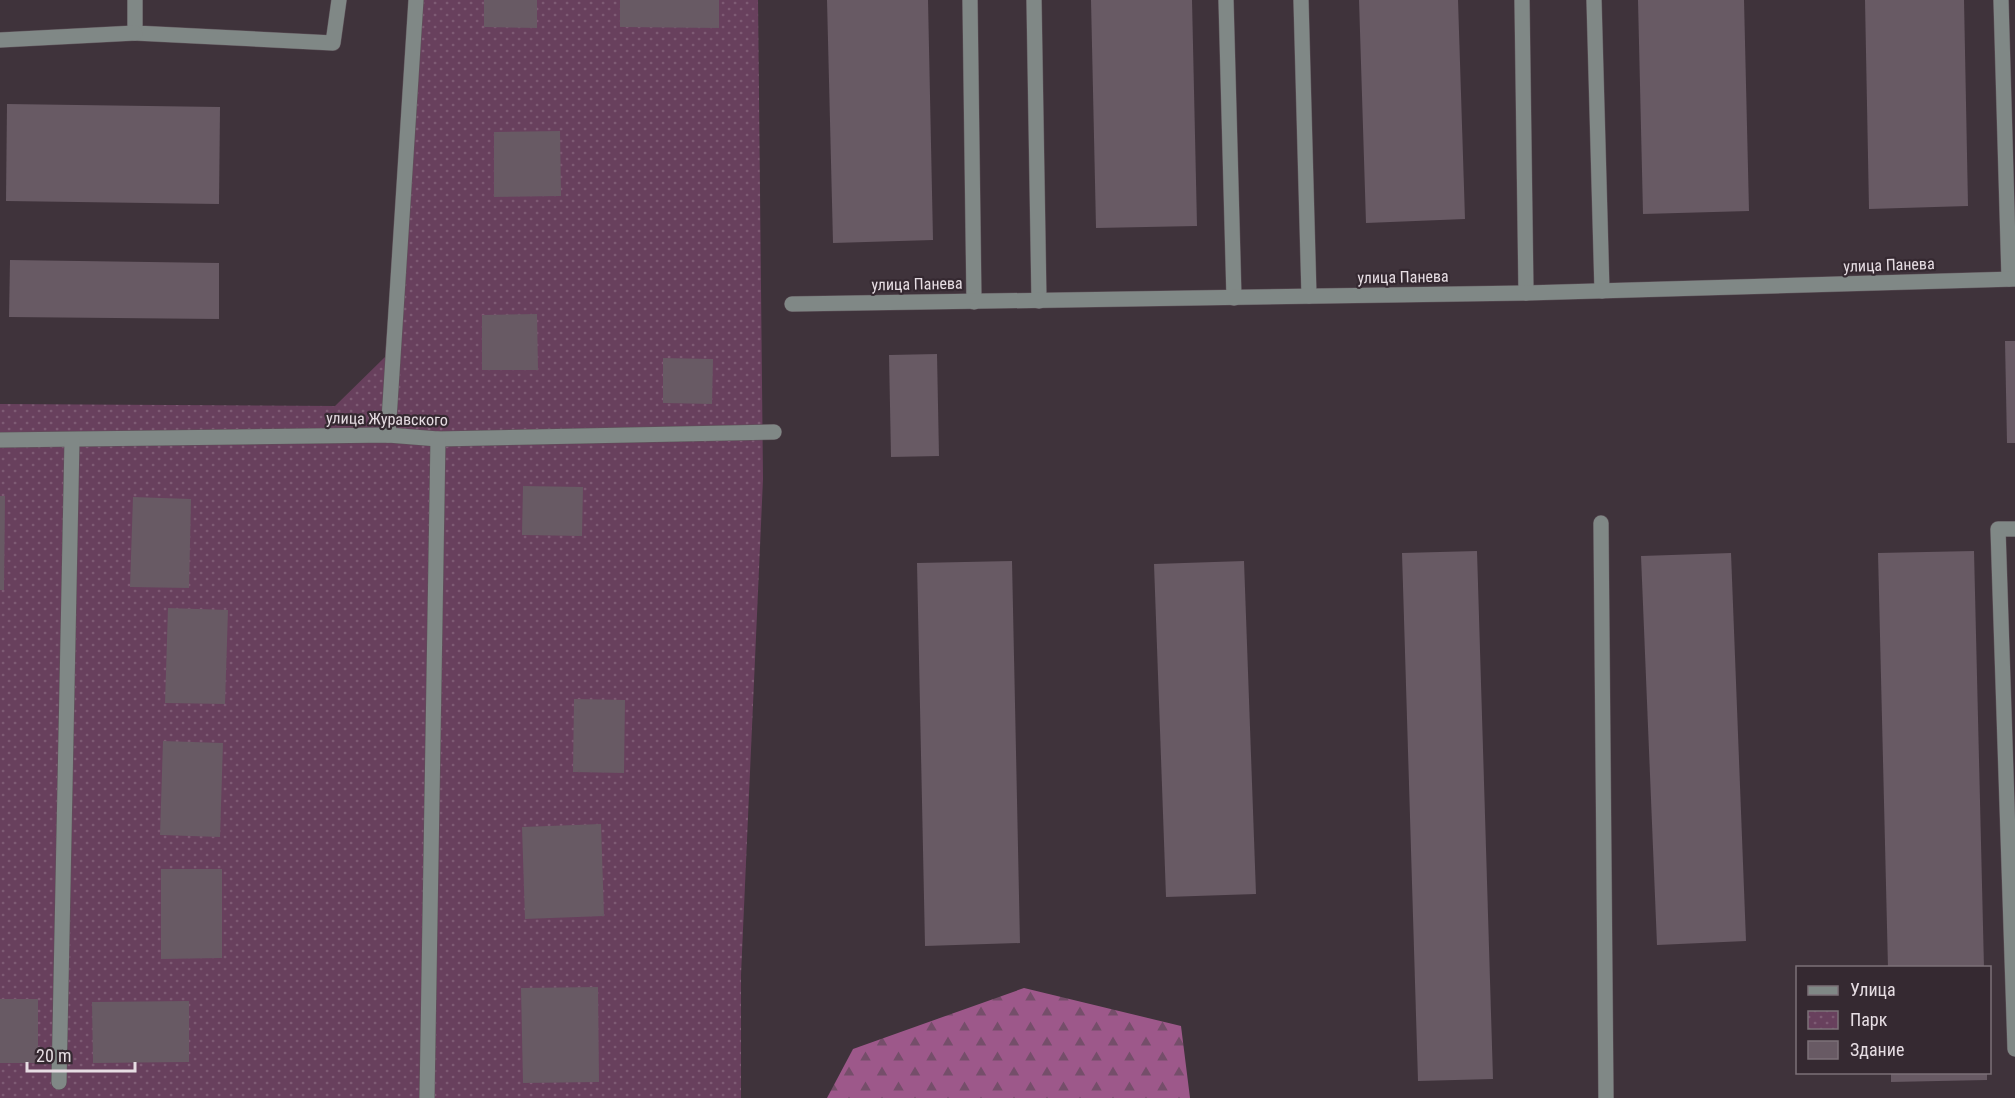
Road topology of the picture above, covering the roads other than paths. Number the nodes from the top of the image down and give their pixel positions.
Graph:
1 (135, 0) edge
2 (339, 0) edge
3 (416, 0) edge
4 (970, 0) edge
5 (1034, 0) edge
6 (1226, 0) edge
7 (1300, 0) edge
8 (1522, 0) edge
9 (1594, 0) edge
10 (2001, 0) edge
11 (135, 33) junction
12 (0, 40) edge
13 (2012, 279) edge
14 (1602, 291) junction
15 (1526, 293) junction
16 (1309, 296) junction
17 (1234, 298) junction
18 (1039, 301) junction
19 (974, 302) junction
20 (792, 304) dead end
21 (774, 432) dead end
22 (388, 435) junction
23 (438, 439) junction
24 (0, 440) edge
25 (72, 440) junction
26 (1601, 523) dead end
27 (2015, 529) edge
28 (2015, 1049) edge
29 (59, 1082) dead end
30 (427, 1098) edge
31 (1606, 1098) edge

1 - 11 street
2 - 11 street
3 - 22 street
4 - 19 street
5 - 18 street
6 - 17 street
7 - 16 street
8 - 15 street
9 - 14 street
10 - 13 street
11 - 12 street
13 - 14 street, улица Панева
14 - 15 street, улица Панева
15 - 16 street, улица Панева
16 - 17 street, улица Панева
17 - 18 street, улица Панева
18 - 19 street, улица Панева
19 - 20 street, улица Панева
21 - 23 street, улица Журавского
22 - 23 street, улица Журавского
22 - 25 street, улица Журавского
23 - 30 street
24 - 25 street, улица Журавского
25 - 29 street
26 - 31 street
27 - 28 street

